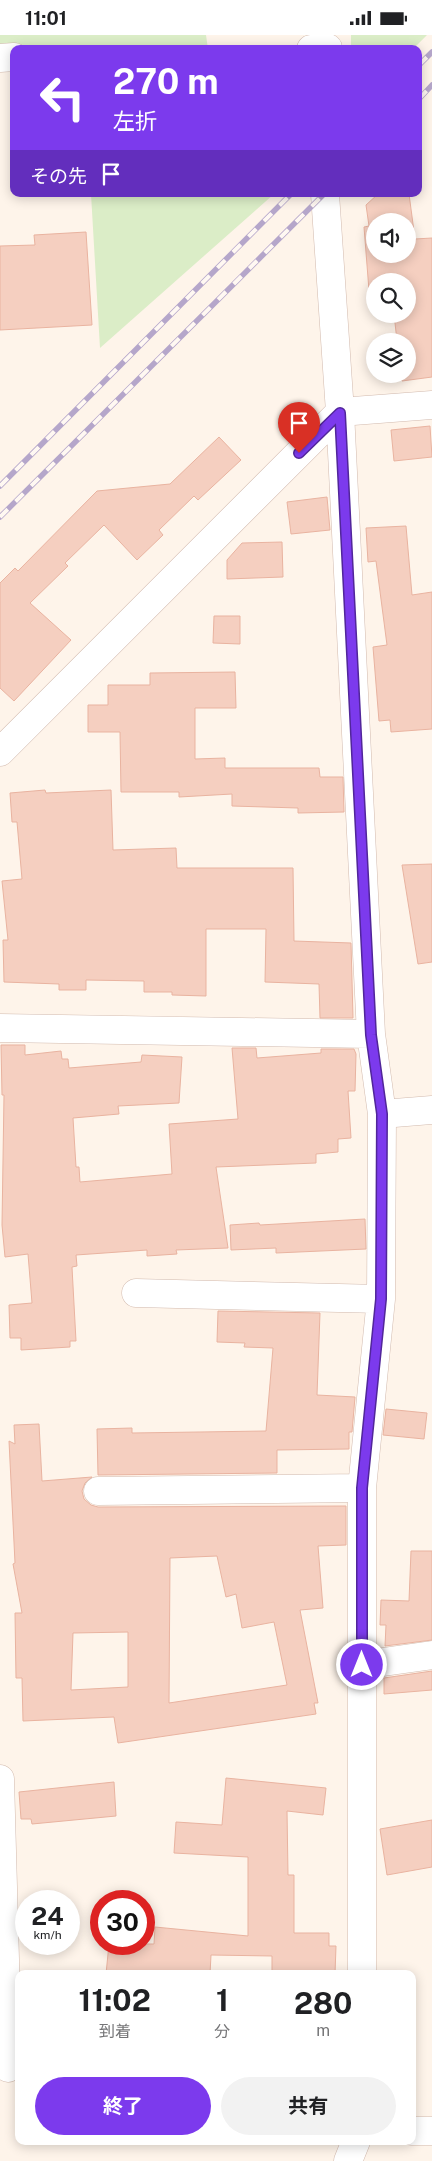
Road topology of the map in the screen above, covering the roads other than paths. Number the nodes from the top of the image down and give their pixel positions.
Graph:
1 (325, 197) edge
2 (432, 405) edge
3 (340, 413) junction
4 (0, 752) edge
5 (0, 1028) edge
6 (371, 1035) junction
7 (432, 1110) edge
8 (382, 1114) junction
9 (136, 1293) dead end
10 (381, 1299) junction
11 (362, 1488) junction
12 (98, 1491) dead end
13 (432, 1655) edge
14 (362, 1665) junction
15 (0, 1779) edge
16 (362, 1970) edge
17 (9, 2068) edge
18 (416, 2131) edge
19 (432, 2131) edge
20 (354, 2145) edge
21 (348, 2161) edge

1 - 3 street
2 - 3 street
3 - 4 street
3 - 6 street
5 - 6 street
6 - 8 street
7 - 8 street
8 - 10 street
9 - 10 street
10 - 11 street
11 - 12 street
11 - 14 street
13 - 14 street
14 - 16 street
15 - 17 street
18 - 19 street
20 - 21 street

